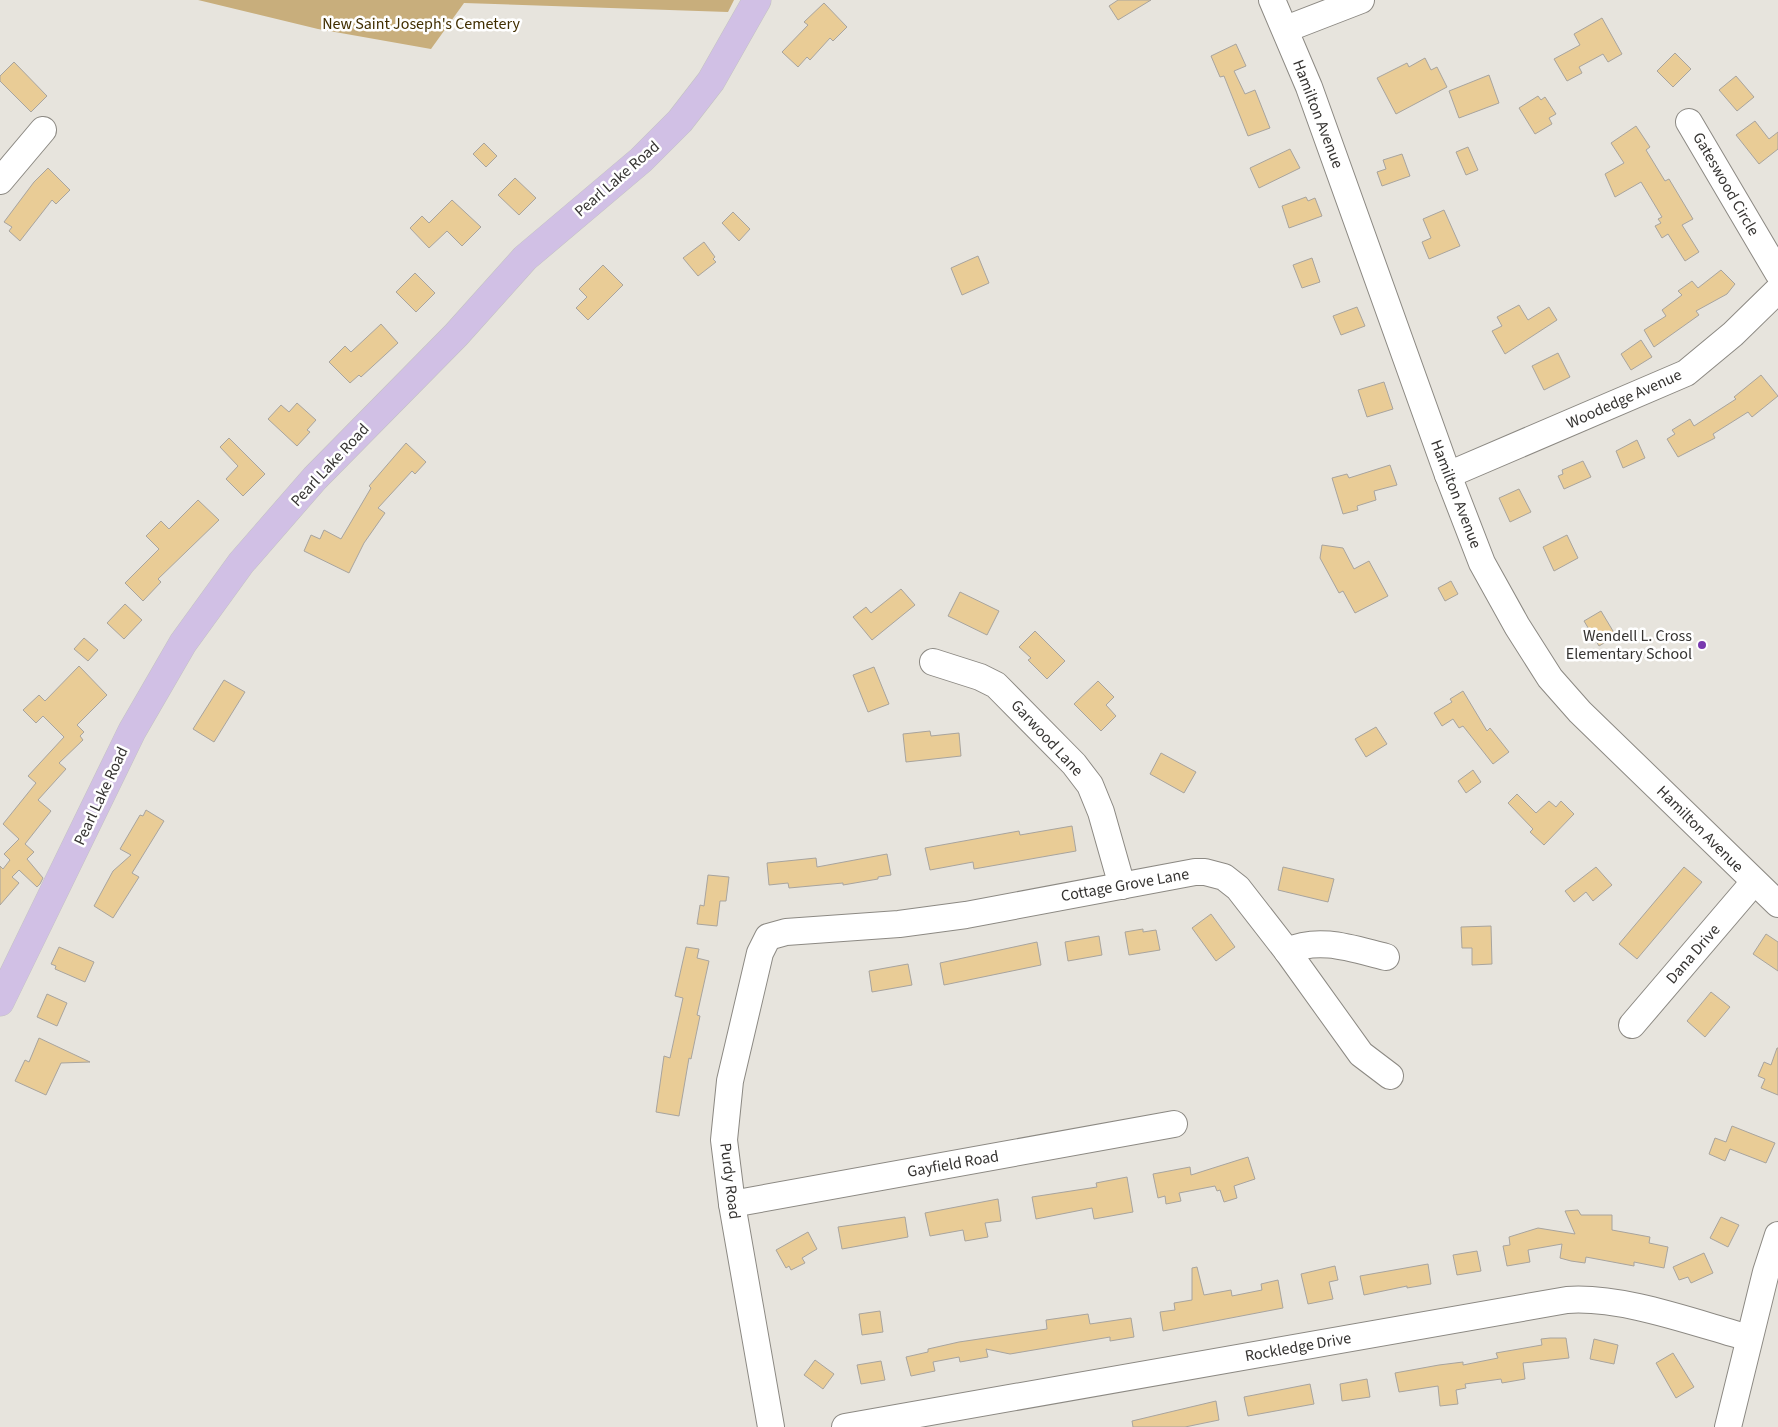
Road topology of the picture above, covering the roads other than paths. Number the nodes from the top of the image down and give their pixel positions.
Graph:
1 (757, 0) edge
2 (1272, 0) edge
3 (1361, 0) edge
4 (1286, 29) junction
5 (1689, 122) dead end
6 (43, 130) dead end
7 (0, 181) edge
8 (1778, 273) edge
9 (1778, 290) edge
10 (1448, 475) junction
11 (934, 662) dead end
12 (1754, 882) junction
13 (1122, 886) junction
14 (1778, 904) edge
15 (768, 937) joint
16 (1287, 951) junction
17 (1386, 957) dead end
18 (0, 1002) edge
19 (1632, 1025) dead end
20 (1390, 1076) dead end
21 (1174, 1124) dead end
22 (732, 1204) junction
23 (1778, 1235) edge
24 (1749, 1338) junction
25 (771, 1427) edge
26 (845, 1427) edge
27 (1728, 1427) edge

1 - 18 main road, Pearl Lake Road
2 - 4 street, Hamilton Avenue
3 - 4 street
4 - 10 street, Hamilton Avenue
5 - 8 street, Gateswood Circle
6 - 7 street
9 - 10 street, Woodedge Avenue
10 - 12 street, Hamilton Avenue
11 - 13 street, Garwood Lane
12 - 14 street, Hamilton Avenue
12 - 19 street, Dana Drive
13 - 15 street, Cottage Grove Lane
13 - 16 street, Cottage Grove Lane
15 - 22 street, Purdy Road
16 - 17 street
16 - 20 street, Cottage Grove Lane
21 - 22 street, Gayfield Road
22 - 25 street, Purdy Road
23 - 24 street
24 - 26 street, Rockledge Drive
24 - 27 street

